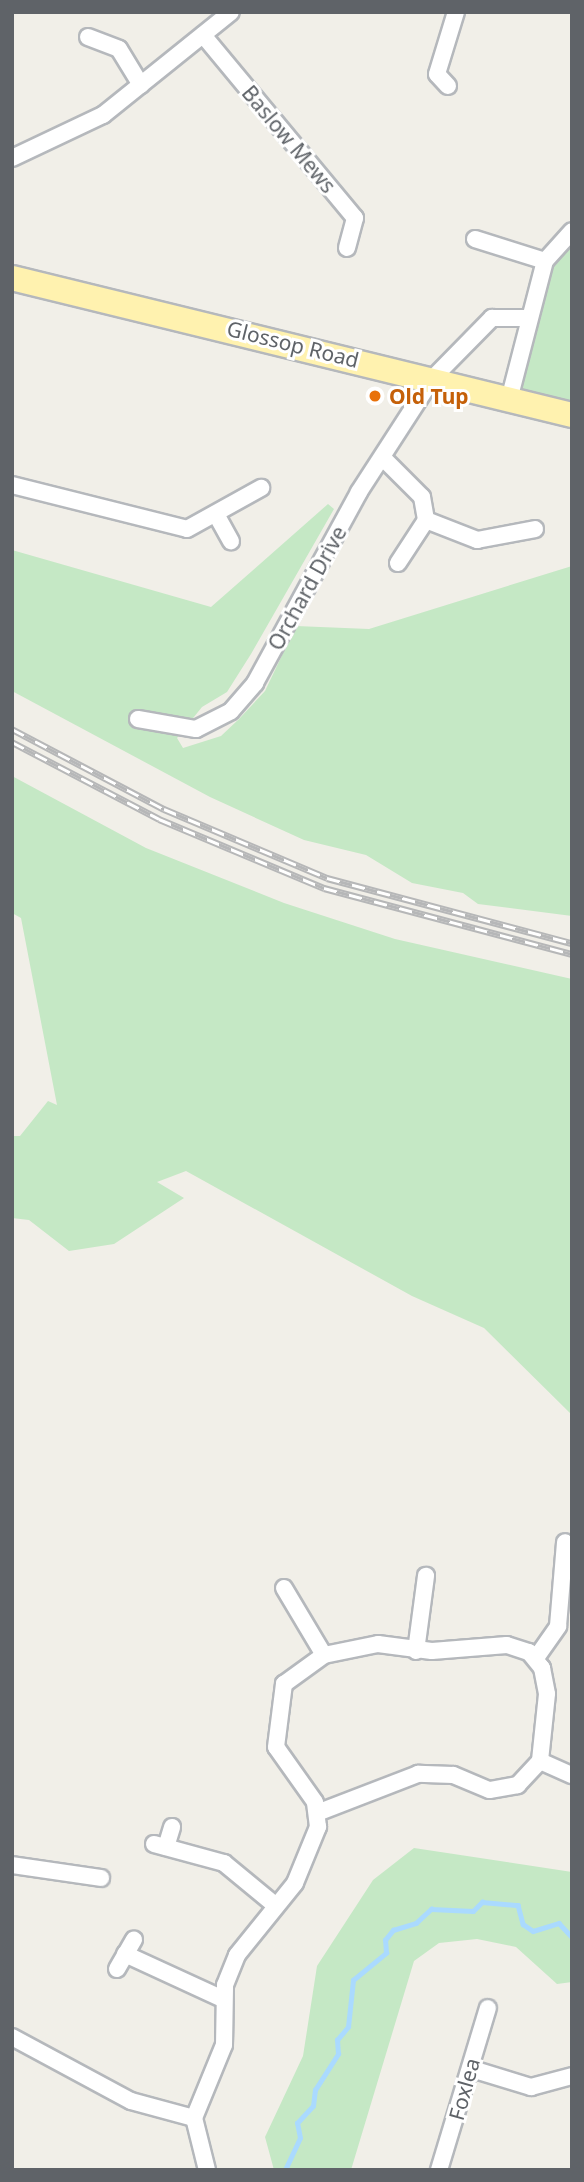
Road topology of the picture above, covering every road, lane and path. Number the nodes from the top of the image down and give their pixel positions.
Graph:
1 (231, 12) edge
2 (456, 12) edge
3 (203, 35) junction
4 (88, 37) dead end
5 (141, 85) junction
6 (448, 86) dead end
7 (12, 158) edge
8 (572, 231) edge
9 (475, 239) dead end
10 (346, 248) dead end
11 (545, 261) junction
12 (12, 278) edge
13 (529, 318) junction
14 (432, 379) junction
15 (510, 396) junction
16 (572, 415) edge
17 (383, 458) junction
18 (12, 485) edge
19 (261, 488) dead end
20 (217, 516) junction
21 (426, 520) junction
22 (535, 529) dead end
23 (231, 541) dead end
24 (398, 564) dead end
25 (138, 719) dead end
26 (565, 1542) dead end
27 (426, 1576) dead end
28 (567, 1580) edge
29 (284, 1588) dead end
30 (416, 1651) junction
31 (324, 1655) junction
32 (536, 1658) junction
33 (540, 1760) junction
34 (572, 1775) edge
35 (317, 1813) junction
36 (172, 1827) dead end
37 (12, 1865) edge
38 (101, 1878) dead end
39 (275, 1905) junction
40 (134, 1940) dead end
41 (125, 1954) junction
42 (117, 1969) dead end
43 (223, 1999) junction
44 (488, 2008) dead end
45 (12, 2037) edge
46 (472, 2069) junction
47 (572, 2076) edge
48 (194, 2118) junction
49 (207, 2170) edge
50 (439, 2170) edge

1 - 3 street
2 - 6 street
3 - 5 street
3 - 10 street, Baslow Mews
4 - 5 street
5 - 7 street
8 - 11 street
9 - 11 street
11 - 13 street
12 - 14 main road, Glossop Road
13 - 14 street, Orchard Drive
13 - 15 street
14 - 15 main road, Glossop Road
14 - 17 street, Orchard Drive
15 - 16 main road, Glossop Road
17 - 21 street
17 - 25 street, Orchard Drive
18 - 20 street
19 - 20 street
20 - 23 street
21 - 22 street
21 - 24 street
26 - 28 street
27 - 30 street
28 - 32 street
29 - 31 street
30 - 31 street
30 - 32 street
31 - 35 street
32 - 33 street
33 - 34 street
33 - 35 street
35 - 39 street
36 - 39 street
37 - 38 street
39 - 43 street
40 - 41 street
41 - 42 street
41 - 43 street
43 - 48 street
44 - 46 street, Foxlea
45 - 48 street
46 - 47 street
46 - 50 street, Foxlea
48 - 49 street

